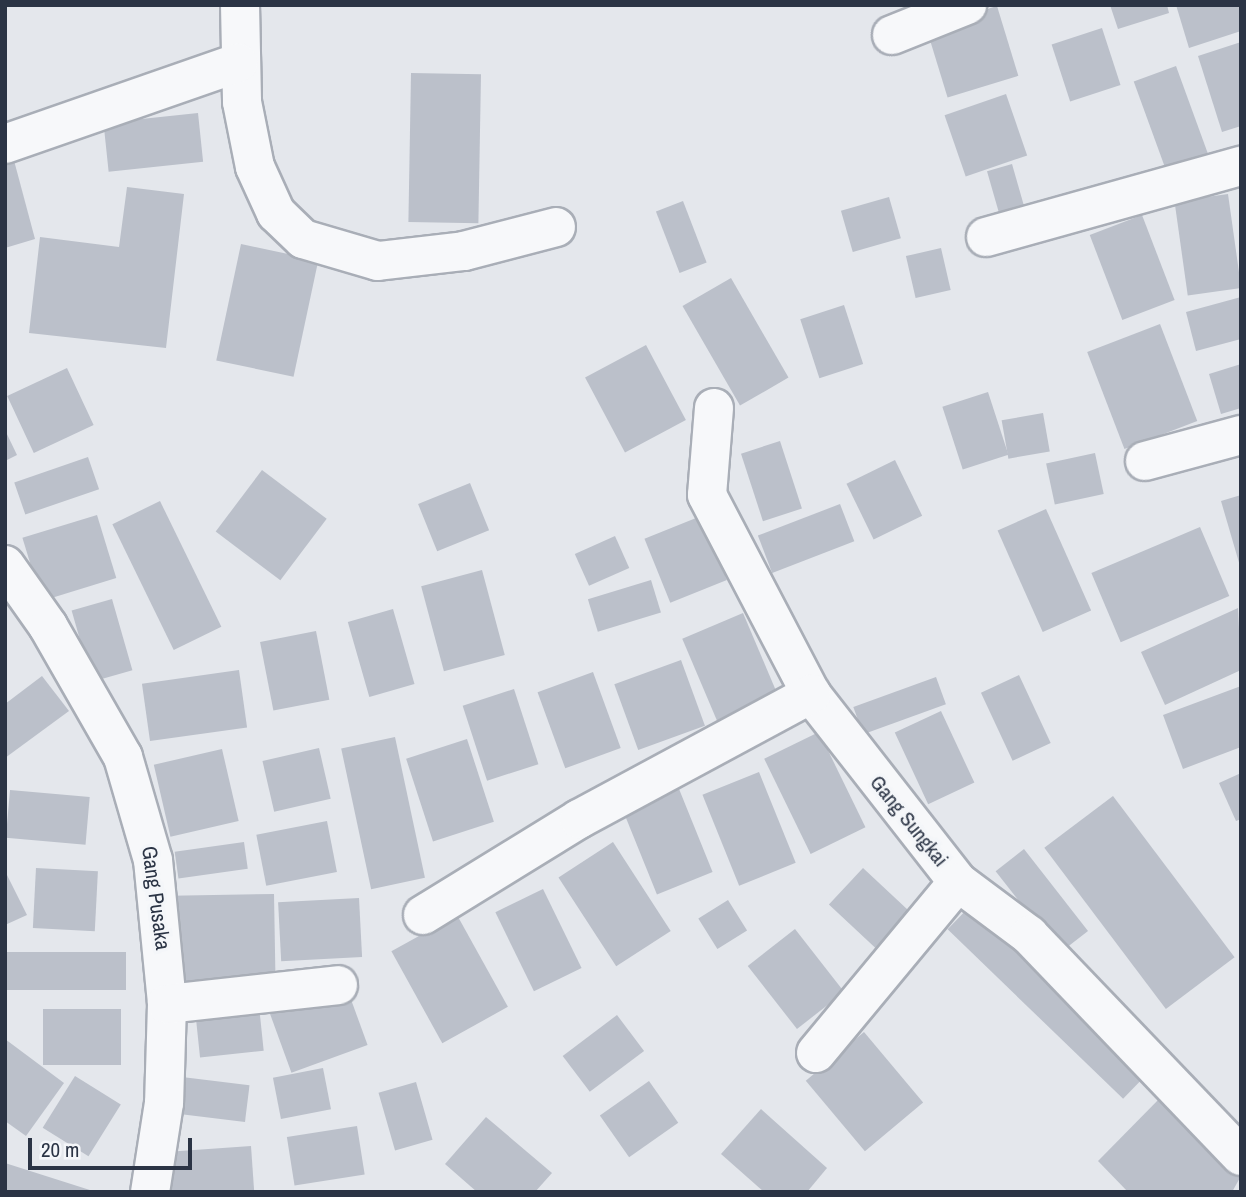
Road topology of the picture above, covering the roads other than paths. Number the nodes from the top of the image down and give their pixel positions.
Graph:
1 (240, 5) edge
2 (967, 5) edge
3 (892, 35) dead end
4 (238, 63) junction
5 (5, 144) edge
6 (1241, 166) edge
7 (556, 227) dead end
8 (986, 237) dead end
9 (714, 408) dead end
10 (1241, 435) edge
11 (1145, 461) dead end
12 (5, 565) edge
13 (811, 694) junction
14 (958, 882) junction
15 (423, 915) dead end
16 (338, 985) dead end
17 (167, 1004) junction
18 (816, 1053) dead end
19 (1241, 1156) edge
20 (150, 1192) edge

1 - 4 street
2 - 3 street
4 - 5 street
4 - 7 street
6 - 8 street
9 - 13 street, Gang Sungkai
10 - 11 street
12 - 17 street, Gang Pusaka
13 - 14 street, Gang Sungkai
13 - 15 street
14 - 18 street
14 - 19 street, Gang Sungkai
16 - 17 street
17 - 20 street, Gang Pusaka

